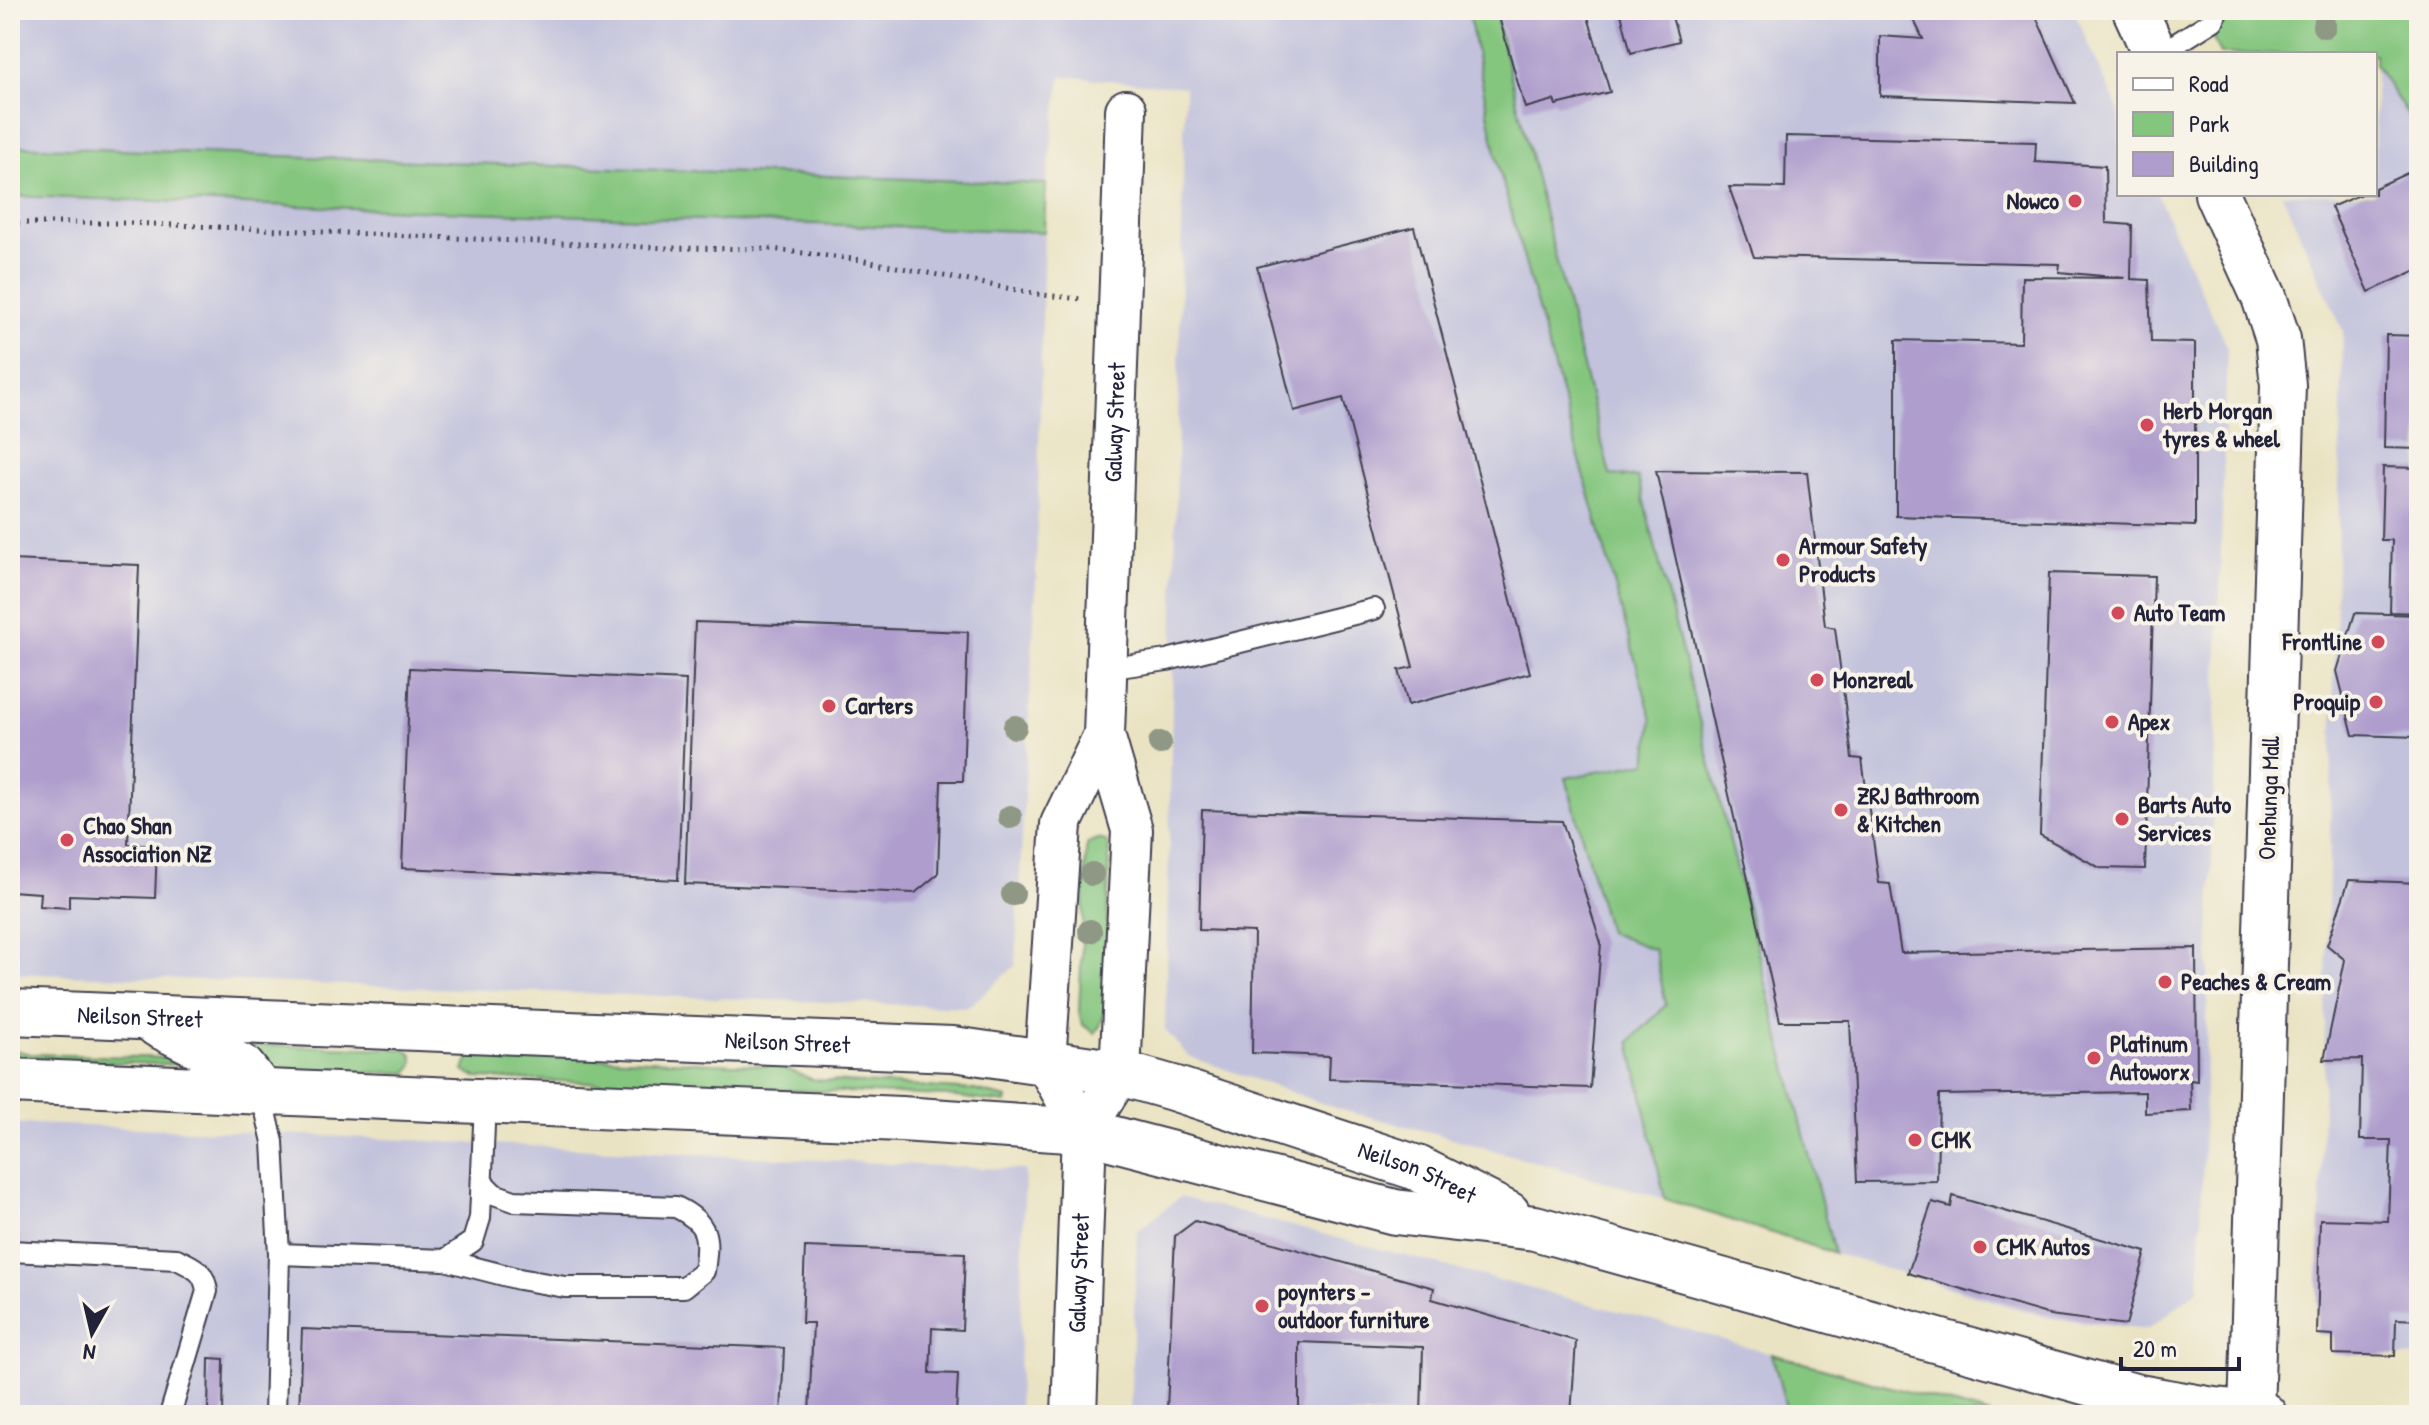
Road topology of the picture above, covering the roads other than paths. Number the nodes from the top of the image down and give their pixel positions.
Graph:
1 (2135, 10) edge
2 (2217, 10) edge
3 (2156, 52) edge
4 (2160, 52) edge
5 (1126, 110) dead end
6 (2218, 196) edge
7 (1374, 609) dead end
8 (1106, 669) junction
9 (1104, 735) junction
10 (10, 1012) edge
11 (142, 1017) junction
12 (449, 1029) junction
13 (1045, 1062) junction
14 (1120, 1073) junction
15 (10, 1081) edge
16 (261, 1091) junction
17 (466, 1101) junction
18 (1084, 1131) junction
19 (482, 1182) junction
20 (1535, 1228) junction
21 (10, 1251) edge
22 (279, 1254) junction
23 (445, 1260) junction
24 (170, 1415) edge
25 (275, 1415) edge
26 (1074, 1415) edge
27 (2251, 1415) edge
28 (2264, 1415) edge

1 - 3 main road
2 - 4 lane
5 - 8 street, Galway Street
6 - 27 main road, Onehunga Mall
7 - 8 lane
8 - 9 street, Galway Street
9 - 13 street, Galway Street
9 - 14 street, Galway Street
10 - 11 main road, Neilson Street
11 - 12 main road, Neilson Street
11 - 16 main road
12 - 13 main road, Neilson Street
12 - 17 main road
13 - 14 main road, Neilson Street
13 - 18 street
14 - 18 street, Galway Street
14 - 20 main road, Neilson Street
15 - 16 main road, Neilson Street
16 - 17 main road, Neilson Street
16 - 22 lane
17 - 18 main road, Neilson Street
17 - 19 lane
18 - 20 main road, Neilson Street
18 - 26 main road, Galway Street
19 - 23 lane
19 - 23 lane
20 - 27 main road, Neilson Street
21 - 24 lane
22 - 23 lane
22 - 25 lane
27 - 28 main road, Neilson Street

